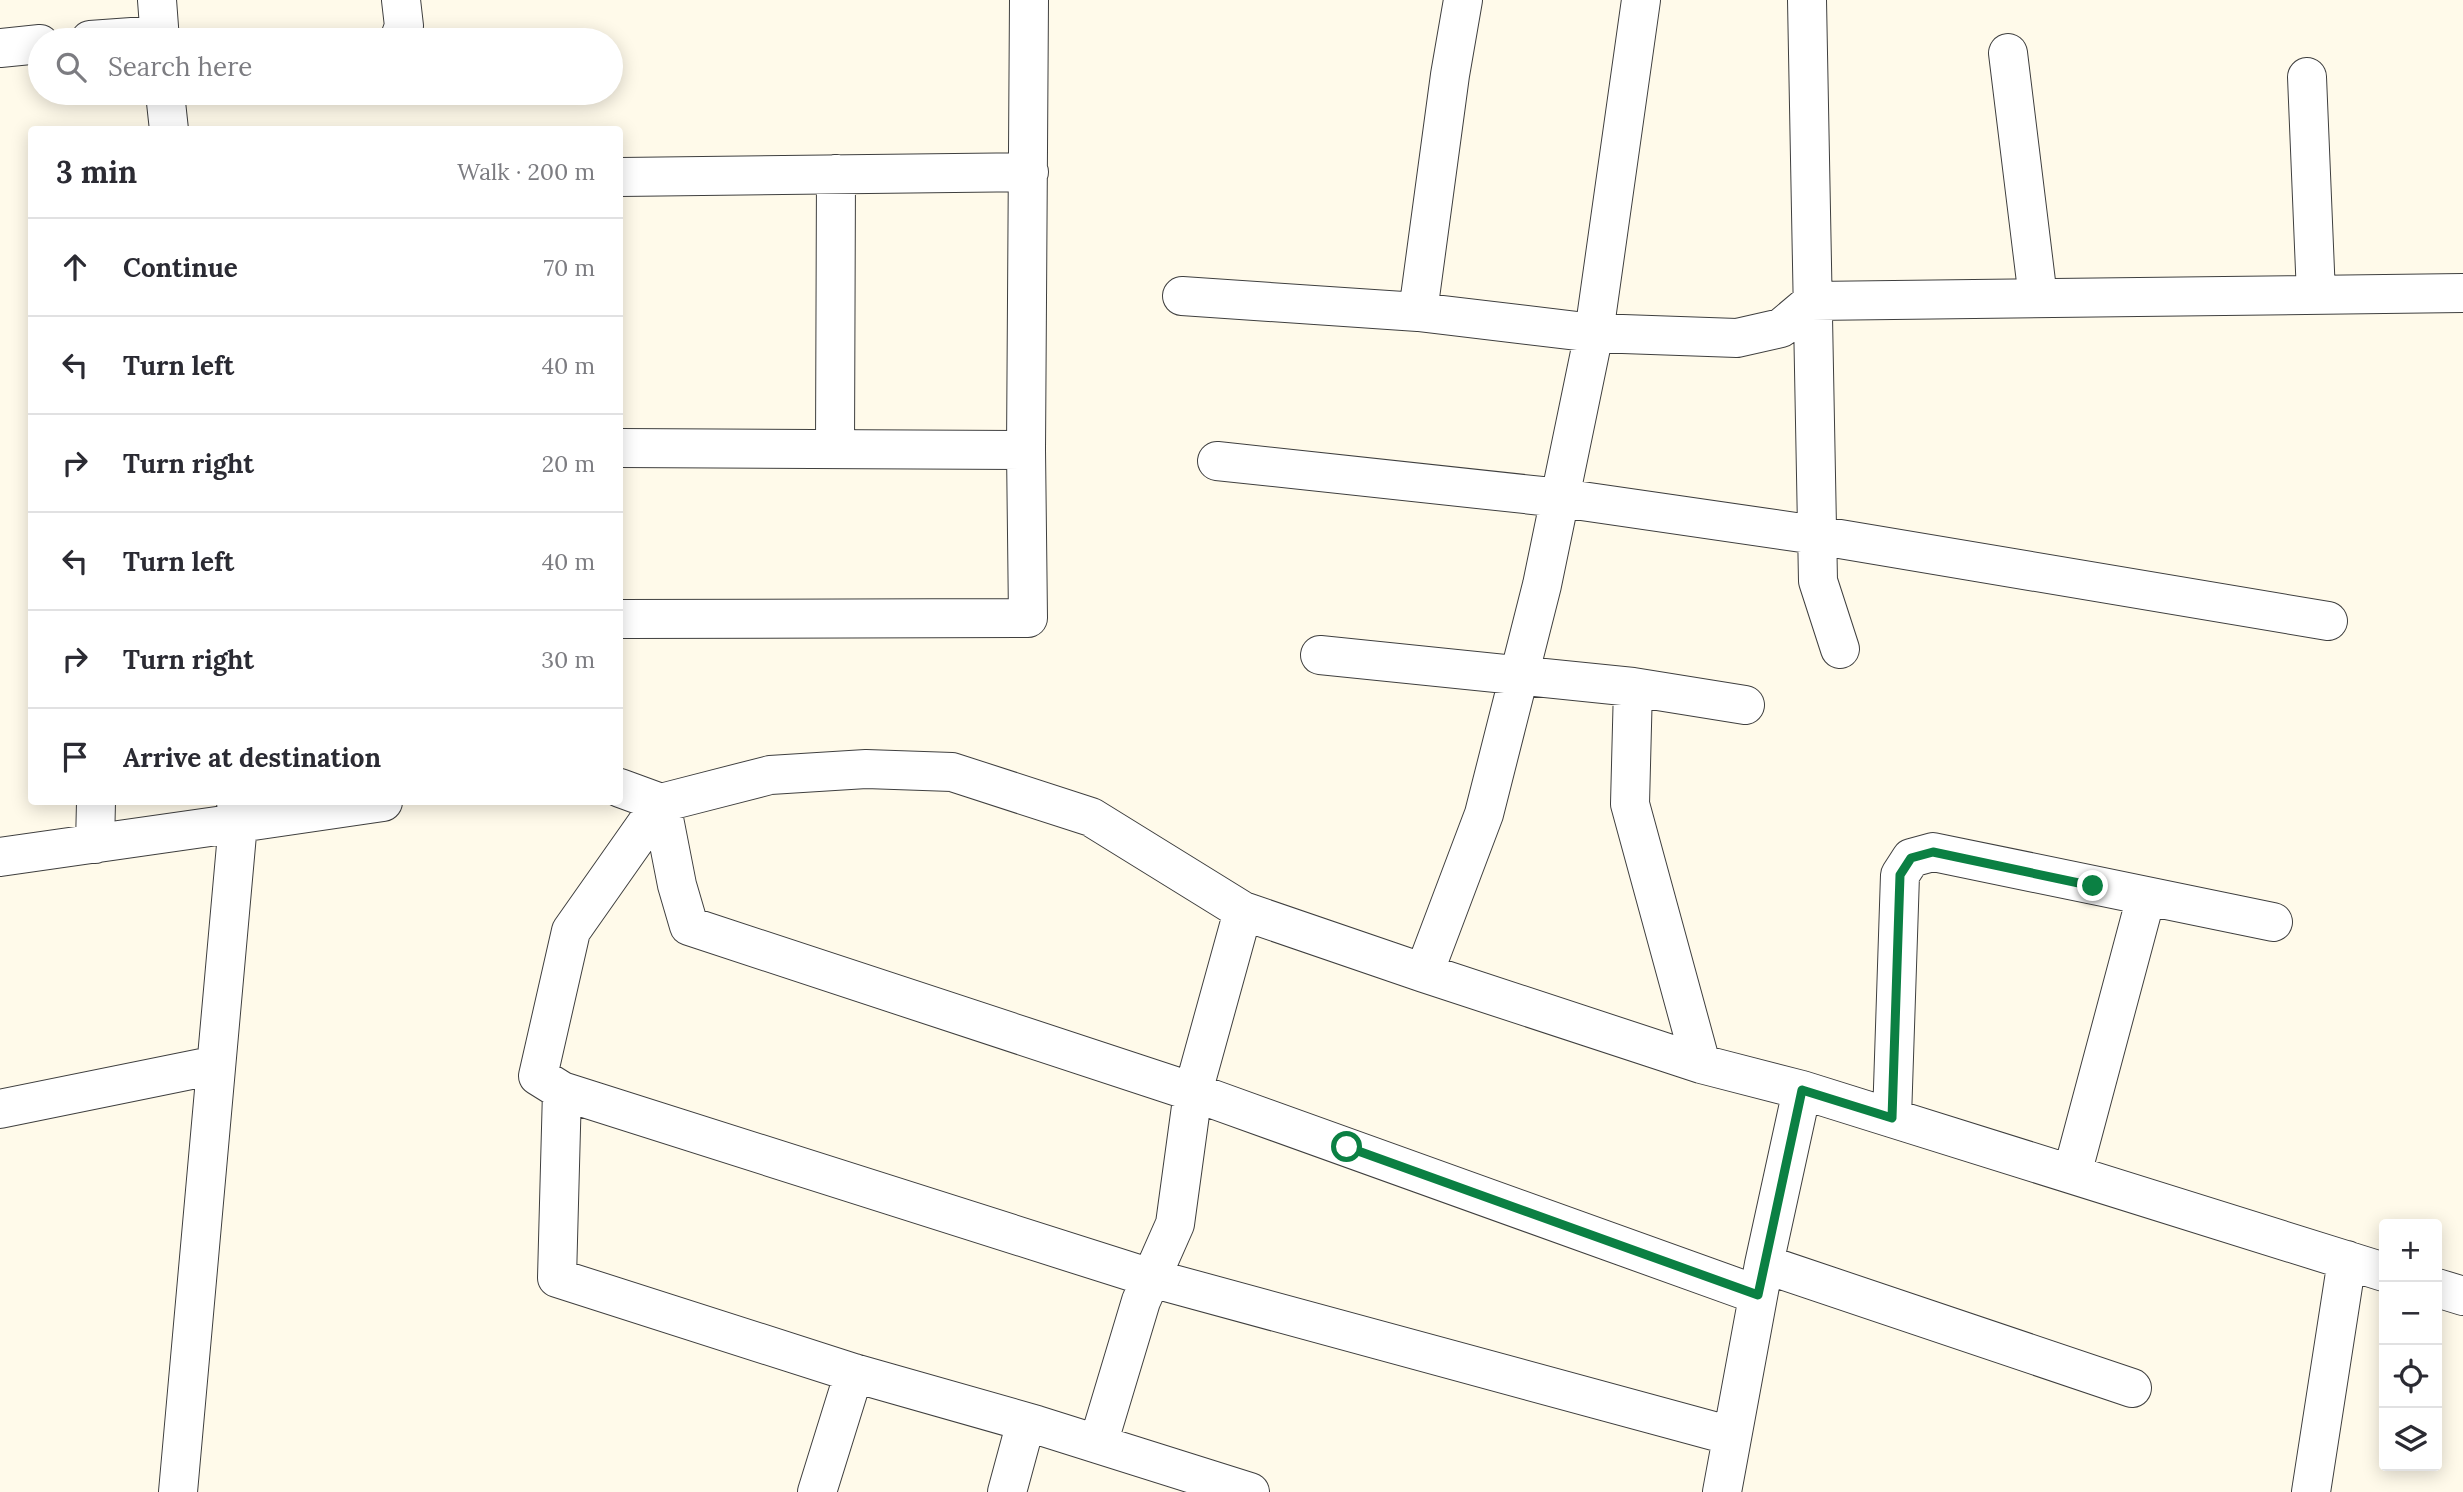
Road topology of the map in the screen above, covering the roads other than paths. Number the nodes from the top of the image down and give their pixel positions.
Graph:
1 (401, 0) edge
2 (1029, 0) edge
3 (1463, 0) edge
4 (1641, 0) edge
5 (1807, 0) edge
6 (403, 28) edge
7 (28, 45) edge
8 (0, 48) edge
9 (2008, 53) dead end
10 (2307, 77) dead end
11 (166, 105) edge
12 (169, 126) edge
13 (1029, 172) junction
14 (836, 174) junction
15 (623, 177) edge
16 (2463, 293) edge
17 (2316, 295) junction
18 (1182, 296) dead end
19 (2038, 298) junction
20 (1813, 301) junction
21 (1418, 312) junction
22 (1594, 333) junction
23 (623, 448) edge
24 (835, 448) junction
25 (1026, 450) junction
26 (1217, 461) dead end
27 (1560, 498) junction
28 (1816, 535) junction
29 (623, 619) edge
30 (2328, 621) dead end
31 (1840, 649) dead end
32 (1320, 654) dead end
33 (1519, 673) junction
34 (1633, 687) junction
35 (1745, 705) dead end
36 (623, 789) edge
37 (661, 803) junction
38 (96, 805) edge
39 (339, 805) edge
40 (237, 812) edge
41 (95, 844) junction
42 (0, 857) edge
43 (2146, 897) junction
44 (1243, 911) junction
45 (2273, 922) dead end
46 (1423, 974) junction
47 (1701, 1064) junction
48 (216, 1065) junction
49 (1802, 1090) junction
50 (562, 1091) junction
51 (1194, 1092) junction
52 (0, 1109) edge
53 (1892, 1118) junction
54 (2072, 1174) junction
55 (2347, 1260) junction
56 (2379, 1270) edge
57 (1151, 1278) junction
58 (1761, 1280) junction
59 (2442, 1290) edge
60 (2463, 1296) edge
61 (855, 1373) junction
62 (2132, 1388) dead end
63 (1026, 1422) junction
64 (1732, 1436) junction
65 (1098, 1444) junction
66 (178, 1492) edge
67 (817, 1492) edge
68 (1007, 1492) edge
69 (1250, 1492) edge
70 (1722, 1492) edge
71 (2311, 1492) edge

1 - 6 street
2 - 13 street
3 - 21 street
4 - 22 street
5 - 20 street
7 - 8 street
9 - 19 street
10 - 17 street
11 - 12 street
13 - 14 street
13 - 25 street
14 - 15 street
14 - 24 street
16 - 17 street
17 - 19 street
18 - 21 street
19 - 20 street
20 - 22 street
20 - 28 street
21 - 22 street
22 - 27 street
23 - 24 street
24 - 25 street
25 - 29 street
26 - 27 street
27 - 28 street
27 - 33 street
28 - 30 street
28 - 31 street
32 - 33 street
33 - 34 street
33 - 46 street
34 - 35 street
34 - 47 street
36 - 37 street
37 - 44 street
37 - 50 street
37 - 51 street
38 - 41 street
39 - 40 street
40 - 41 street
40 - 48 street
41 - 42 street
43 - 45 street
43 - 53 street
43 - 54 street
44 - 46 street
44 - 51 street
46 - 47 street
47 - 49 street
48 - 52 street
48 - 66 street
49 - 53 street
49 - 58 street
50 - 57 street
50 - 61 street
51 - 57 street
51 - 58 street
53 - 54 street
54 - 55 street
55 - 56 street
55 - 71 street
57 - 64 street
57 - 65 street
58 - 62 street
58 - 64 street
59 - 60 street
61 - 63 street
61 - 67 street
63 - 65 street
63 - 68 street
64 - 70 street
65 - 69 street

